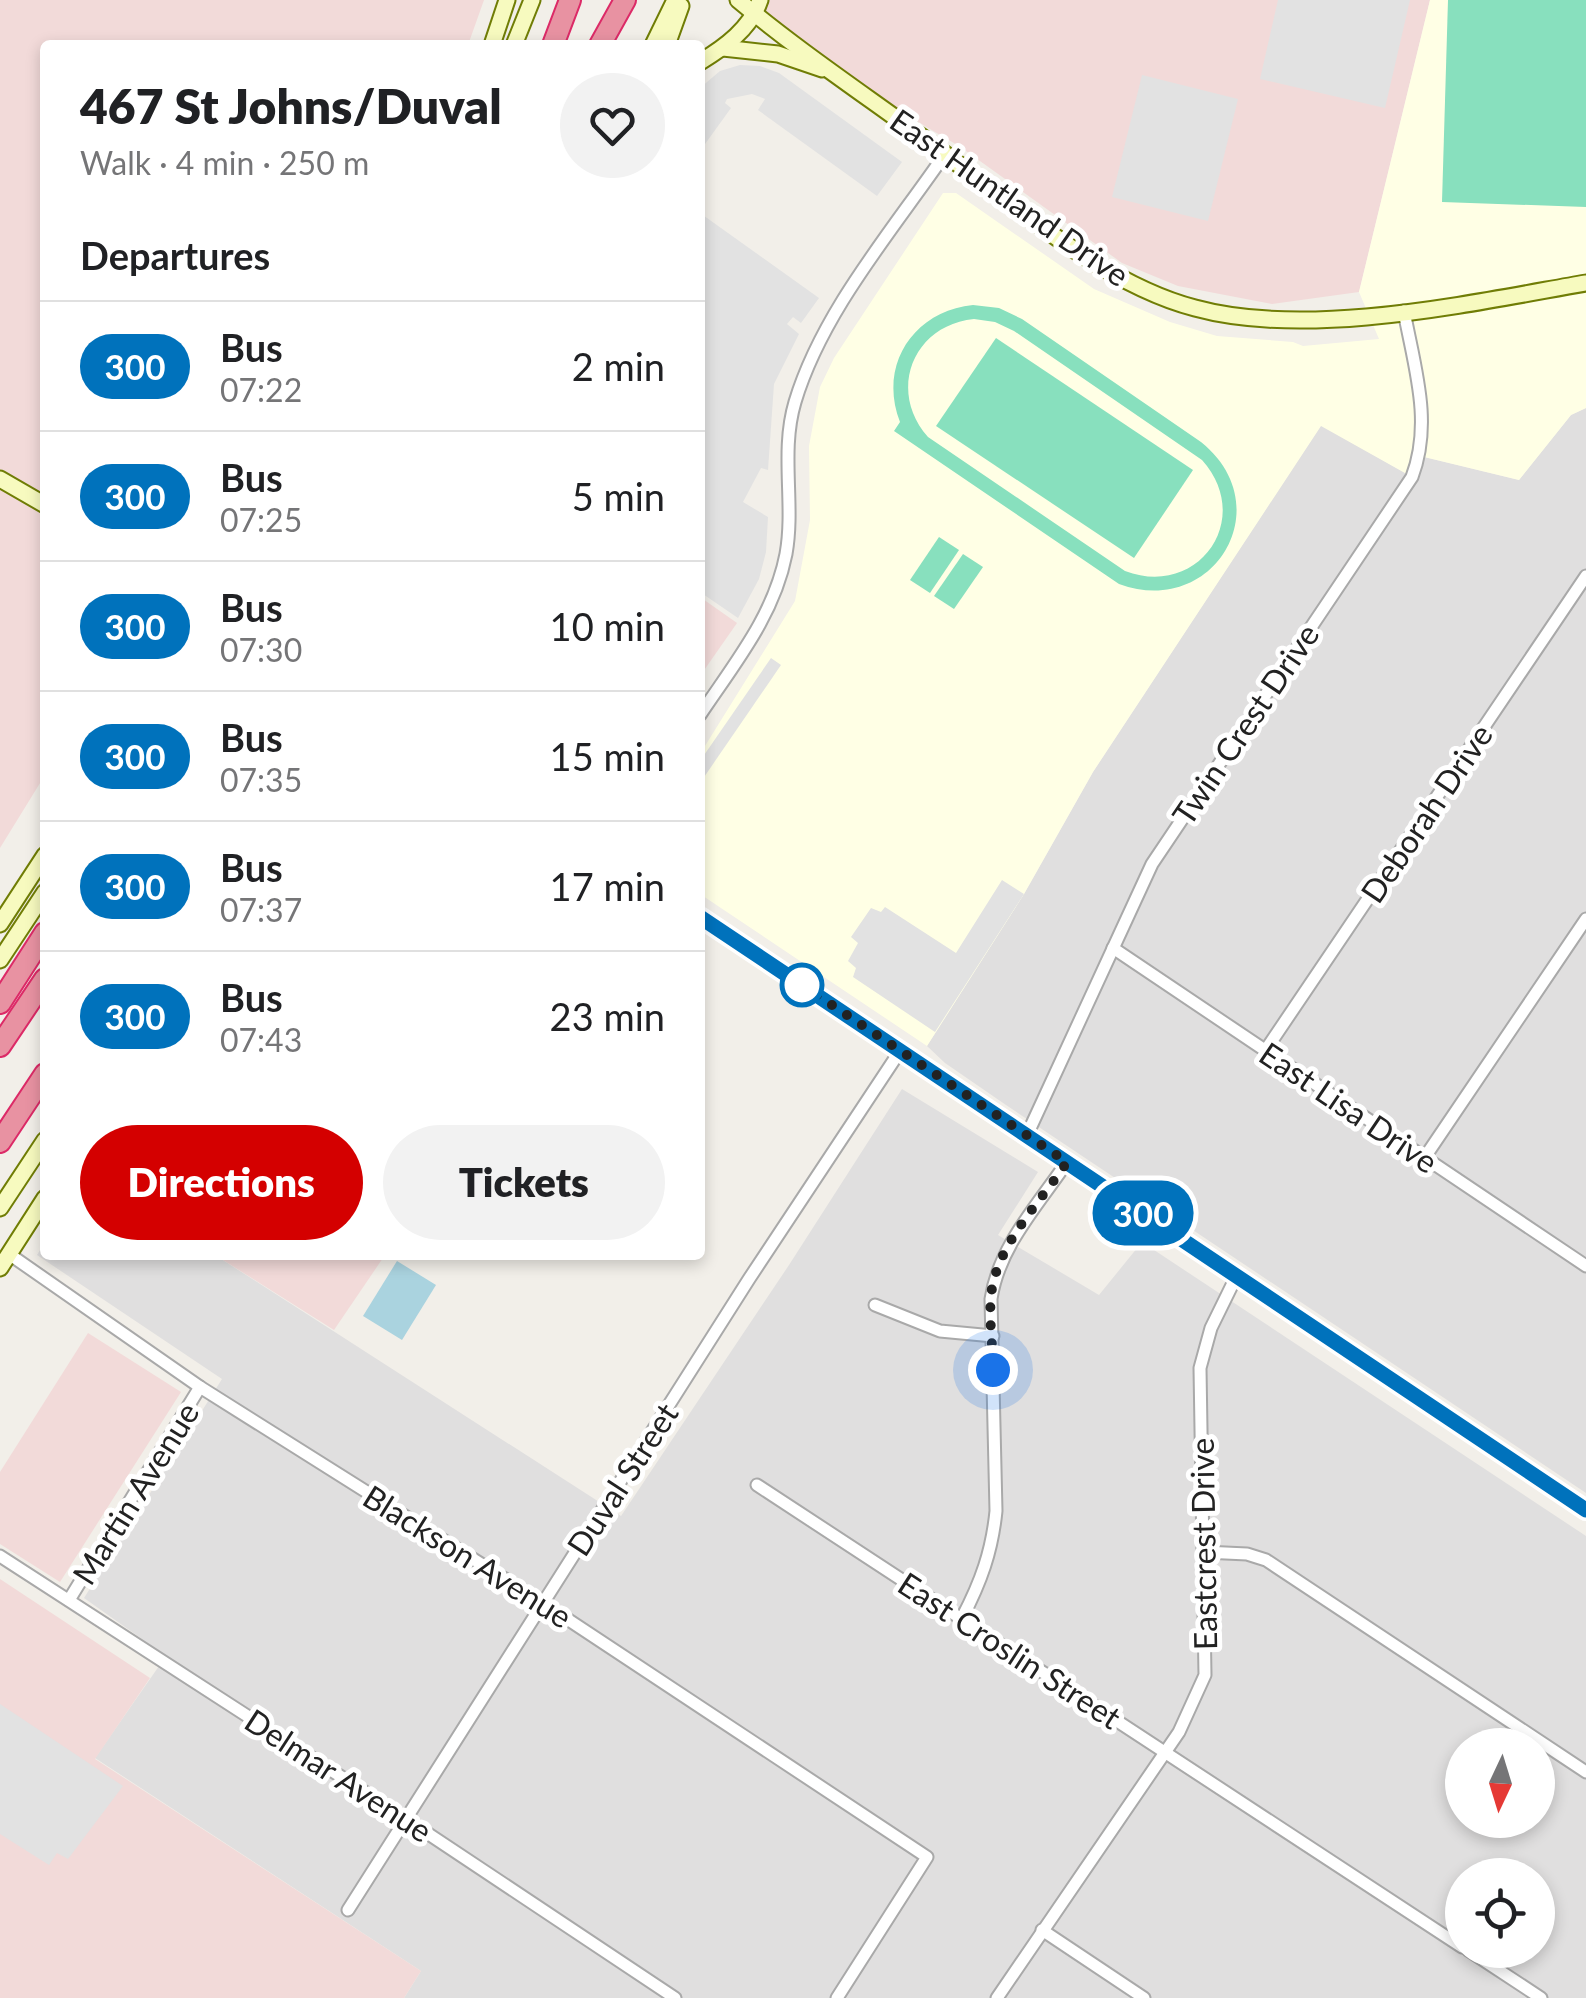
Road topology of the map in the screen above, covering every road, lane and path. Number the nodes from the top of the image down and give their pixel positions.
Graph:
1 (507, 0) edge
2 (532, 0) edge
3 (570, 0) edge
4 (614, 0) edge
5 (625, 0) edge
6 (679, 0) edge
7 (738, 0) edge
8 (758, 7) edge
9 (494, 40) edge
10 (516, 40) edge
11 (555, 40) edge
12 (601, 40) edge
13 (602, 40) edge
14 (656, 40) edge
15 (668, 40) edge
16 (723, 48) junction
17 (705, 59) edge
18 (834, 73) junction
19 (945, 154) junction
20 (1586, 283) edge
21 (1404, 311) junction
22 (0, 479) edge
23 (40, 502) edge
24 (1586, 576) edge
25 (705, 707) edge
26 (40, 863) edge
27 (40, 900) edge
28 (705, 920) edge
29 (1586, 920) edge
30 (0, 924) edge
31 (40, 941) edge
32 (1113, 948) junction
33 (0, 960) edge
34 (40, 986) edge
35 (0, 1003) edge
36 (0, 1046) edge
37 (900, 1051) junction
38 (1265, 1051) junction
39 (40, 1082) edge
40 (1026, 1135) junction
41 (0, 1142) edge
42 (40, 1148) edge
43 (1425, 1157) junction
44 (1067, 1162) junction
45 (40, 1206) edge
46 (0, 1208) edge
47 (4, 1261) edge
48 (1586, 1265) edge
49 (1236, 1275) junction
50 (874, 1304) dead end
51 (992, 1336) junction
52 (200, 1387) junction
53 (757, 1485) dead end
54 (1586, 1510) edge
55 (1204, 1552) junction
56 (0, 1556) edge
57 (69, 1600) junction
58 (543, 1603) junction
59 (962, 1618) junction
60 (1164, 1751) junction
61 (1586, 1772) edge
62 (406, 1818) junction
63 (348, 1910) dead end
64 (1042, 1930) junction
65 (1445, 1935) edge
66 (1495, 1968) edge
67 (1141, 1996) edge
68 (676, 1998) edge
69 (837, 1998) edge
70 (997, 1998) edge
71 (1541, 1998) edge

1 - 9 street
2 - 10 street
3 - 11 highway
4 - 12 highway
5 - 13 highway
6 - 14 street
6 - 15 street
7 - 8 street, East Huntland Drive
8 - 16 street
8 - 18 street, East Huntland Drive
16 - 17 street
16 - 18 street
18 - 19 street, East Huntland Drive
19 - 21 street, East Huntland Drive
19 - 25 street
20 - 21 street, East Huntland Drive
21 - 32 street, Twin Crest Drive
22 - 23 street
24 - 38 street, Deborah Drive
26 - 30 street
27 - 33 street
28 - 37 street
29 - 43 street
31 - 35 highway
32 - 38 street, East Lisa Drive
32 - 40 street, Twin Crest Drive
34 - 36 highway
37 - 40 street
37 - 58 street, Duval Street
38 - 43 street, East Lisa Drive
39 - 41 highway
40 - 44 street
42 - 46 street
43 - 48 street, East Lisa Drive
44 - 49 street
44 - 51 street
45 - 47 street
47 - 52 street, Blackson Avenue
49 - 54 street
49 - 55 street, Eastcrest Drive
50 - 51 street
51 - 59 street
52 - 57 street, Martin Avenue
52 - 58 street, Blackson Avenue
53 - 59 street, East Croslin Street
55 - 60 street, Eastcrest Drive
55 - 61 street
56 - 57 street, Delmar Avenue
57 - 62 street, Delmar Avenue
58 - 62 street, Duval Street
58 - 69 street, Blackson Avenue
59 - 60 street, East Croslin Street
60 - 64 street, Eastcrest Drive
60 - 65 street, East Croslin Street
62 - 63 street, Duval Street
62 - 68 street, Delmar Avenue
64 - 67 street
64 - 70 street, Eastcrest Drive
66 - 71 street, East Croslin Street

